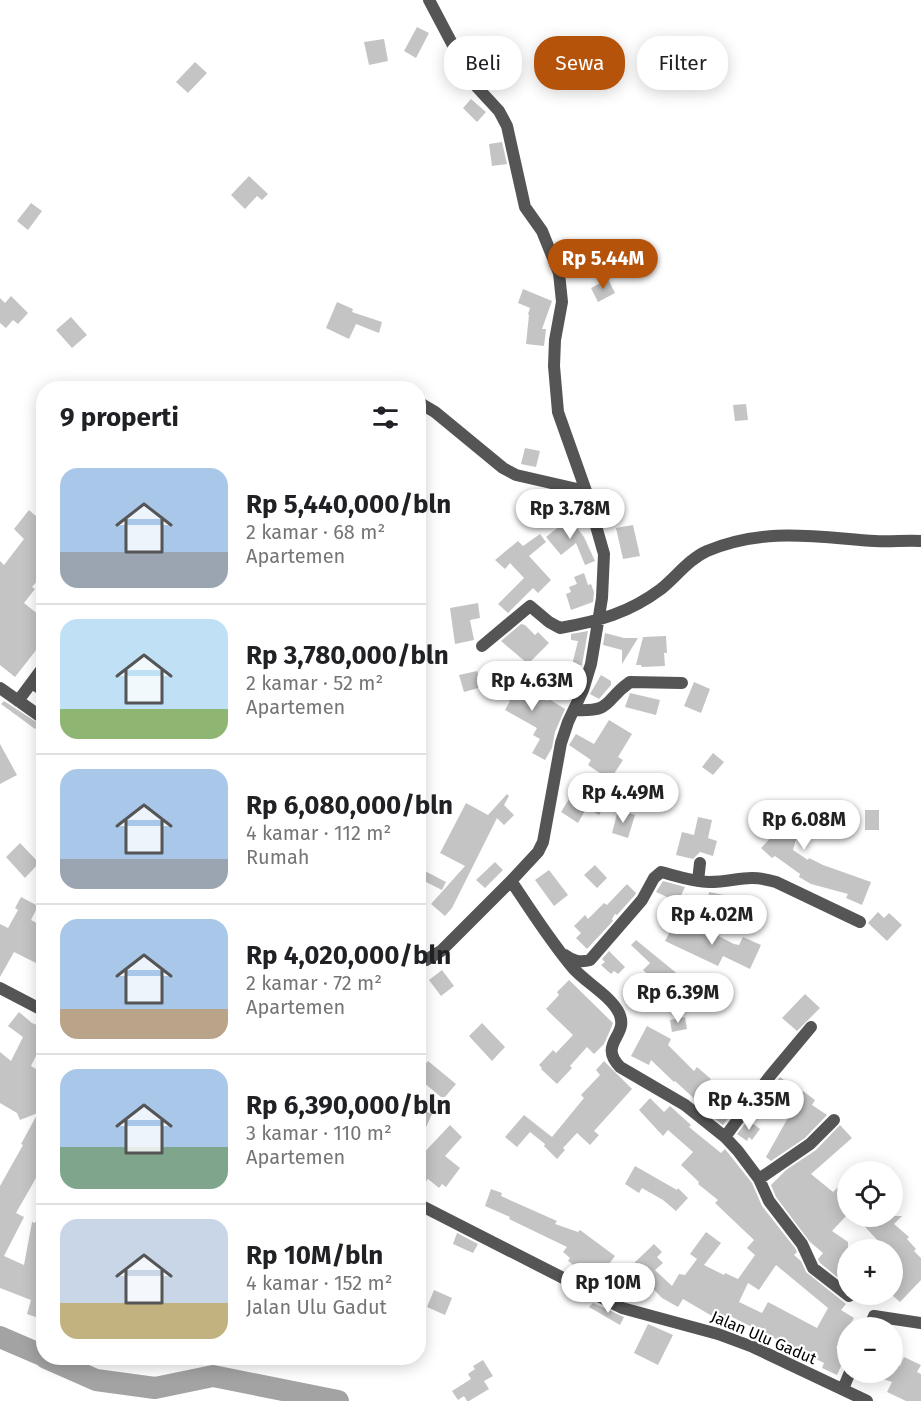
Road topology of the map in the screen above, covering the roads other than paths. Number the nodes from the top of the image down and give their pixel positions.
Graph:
1 (429, 0) edge
2 (426, 406) edge
3 (586, 491) junction
4 (921, 541) edge
5 (599, 621) junction
6 (482, 646) dead end
7 (36, 677) edge
8 (32, 683) junction
9 (682, 683) dead end
10 (36, 686) edge
11 (2, 693) edge
12 (18, 701) junction
13 (574, 710) junction
14 (36, 713) edge
15 (700, 863) dead end
16 (511, 881) junction
17 (698, 881) junction
18 (860, 922) dead end
19 (560, 950) junction
20 (426, 960) edge
21 (0, 988) edge
22 (36, 1007) edge
23 (811, 1027) dead end
24 (834, 1120) dead end
25 (725, 1137) junction
26 (759, 1179) junction
27 (426, 1208) edge
28 (837, 1287) edge
29 (903, 1320) edge
30 (921, 1323) edge
31 (845, 1383) edge
32 (843, 1389) junction
33 (867, 1401) edge

1 - 3 street
2 - 3 street
3 - 5 street
4 - 5 street
5 - 6 street
5 - 13 street
7 - 8 street
8 - 10 street
8 - 12 street
9 - 13 street
11 - 12 street
12 - 14 street
13 - 16 street
15 - 17 street
16 - 19 street
16 - 20 street
17 - 18 street
17 - 19 street
19 - 25 street
21 - 22 street
23 - 25 street
24 - 26 street
25 - 26 street
26 - 28 street
27 - 32 street, Jalan Ulu Gadut
29 - 30 street
31 - 32 street
32 - 33 street, Jalan Ulu Gadut

